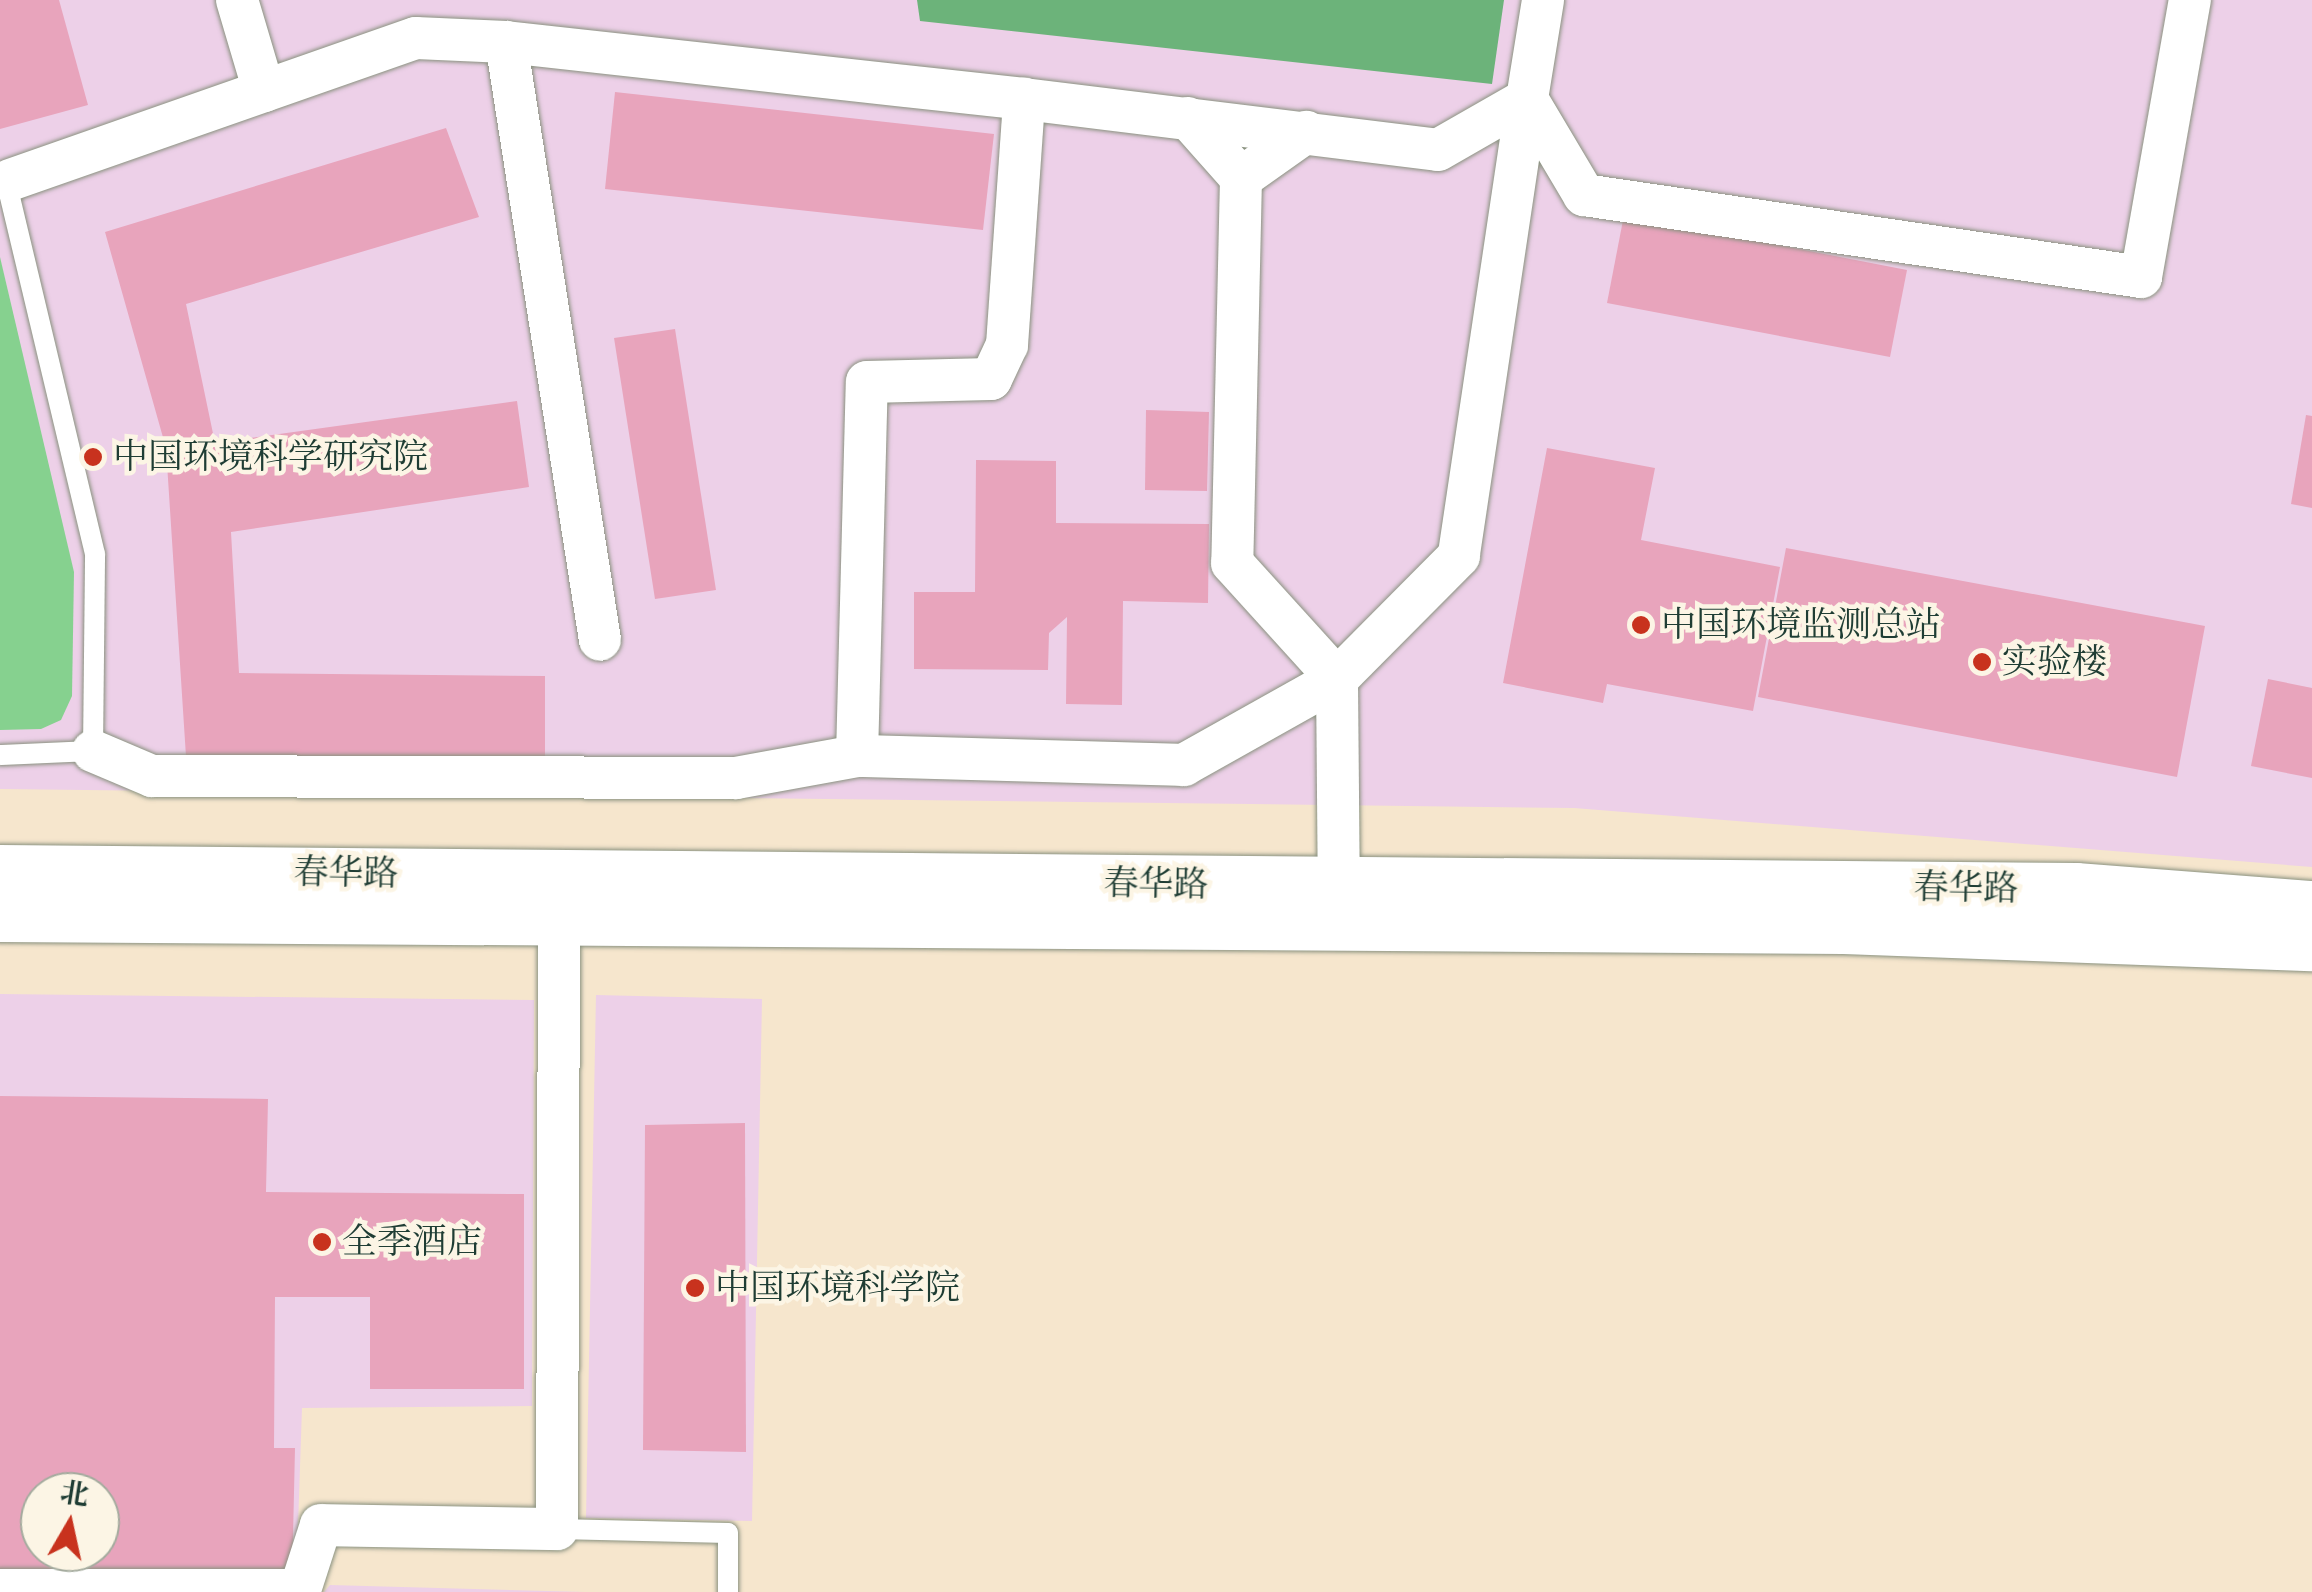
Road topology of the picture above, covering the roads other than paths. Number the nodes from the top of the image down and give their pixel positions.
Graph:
1 (237, 0) edge
2 (1543, 0) edge
3 (2190, 0) edge
4 (506, 42) junction
5 (264, 90) junction
6 (1024, 98) junction
7 (1527, 99) junction
8 (1188, 118) junction
9 (1306, 132) junction
10 (1241, 178) junction
11 (5, 181) edge
12 (600, 640) dead end
13 (1338, 679) junction
14 (93, 751) junction
15 (0, 755) edge
16 (858, 756) junction
17 (0, 871) edge
18 (1339, 906) junction
19 (2312, 906) edge
20 (0, 916) edge
21 (558, 920) junction
22 (2312, 944) edge
23 (557, 1529) junction
24 (0, 1590) edge
25 (728, 1592) edge

1 - 5 street
2 - 7 street
3 - 7 street
4 - 5 street
4 - 6 street
4 - 12 street
5 - 11 street
6 - 8 street
6 - 16 street
7 - 9 street
7 - 13 street
8 - 9 street
8 - 10 street
9 - 10 street
10 - 13 street
11 - 14 lane
13 - 16 street
13 - 18 street
14 - 15 lane
14 - 16 street
17 - 18 street, 春华路
18 - 19 street, 春华路
18 - 21 street, 春华路
18 - 22 street, 春华路
20 - 21 street, 春华路
21 - 23 street
23 - 24 street
23 - 25 lane

